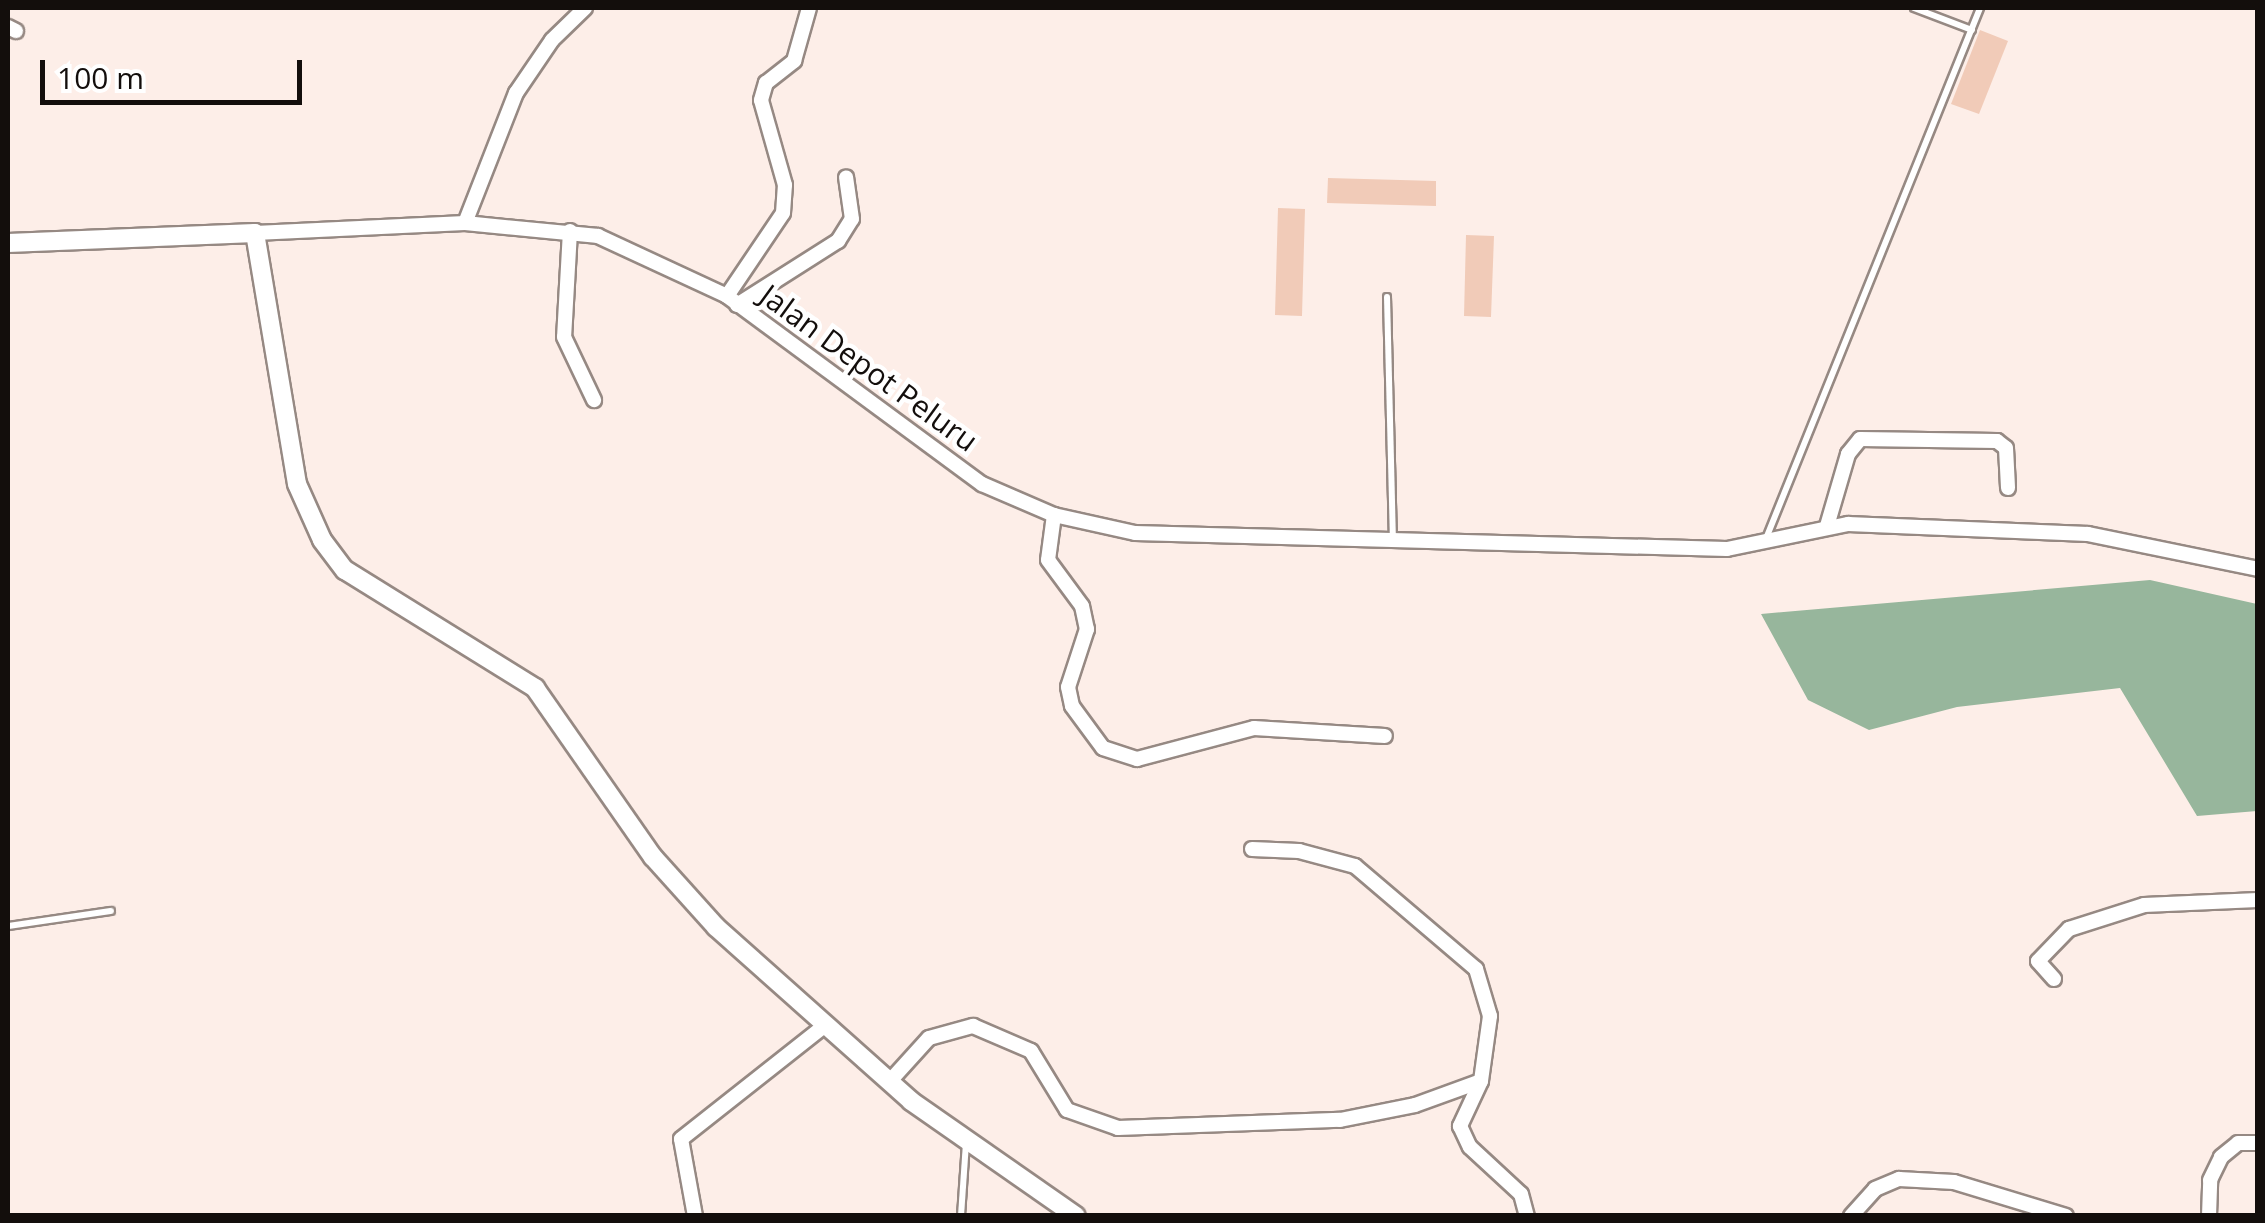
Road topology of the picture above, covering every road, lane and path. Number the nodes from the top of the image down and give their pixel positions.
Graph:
1 (585, 8) edge
2 (809, 8) edge
3 (1914, 8) edge
4 (1980, 8) edge
5 (1972, 30) junction
6 (846, 176) dead end
7 (465, 223) junction
8 (570, 231) junction
9 (255, 233) junction
10 (8, 242) edge
11 (1387, 297) dead end
12 (732, 300) junction
13 (594, 400) dead end
14 (2008, 488) dead end
15 (1054, 515) junction
16 (1827, 526) junction
17 (1393, 542) junction
18 (1764, 542) junction
19 (2258, 569) edge
20 (1385, 736) dead end
21 (1252, 849) dead end
22 (2258, 900) edge
23 (111, 911) dead end
24 (8, 926) edge
25 (2054, 979) dead end
26 (824, 1026) junction
27 (890, 1081) junction
28 (1481, 1081) junction
29 (966, 1140) junction
30 (2258, 1143) edge
31 (695, 1216) edge
32 (960, 1216) edge
33 (1076, 1216) edge
34 (1527, 1216) edge
35 (1851, 1216) edge
36 (2066, 1216) edge
37 (2209, 1216) edge

1 - 7 street
2 - 12 street
3 - 5 lane
4 - 5 lane
5 - 18 lane
6 - 12 street
7 - 8 street, Jalan Depot Peluru
7 - 9 street, Jalan Depot Peluru
8 - 12 street, Jalan Depot Peluru
8 - 13 street
9 - 10 street, Jalan Depot Peluru
9 - 26 street
11 - 17 lane
12 - 15 street, Jalan Depot Peluru
14 - 16 street
15 - 17 street, Jalan Depot Peluru
15 - 20 street
16 - 18 street, Jalan Depot Peluru
16 - 19 street, Jalan Depot Peluru
17 - 18 street, Jalan Depot Peluru
21 - 28 street
22 - 25 street
23 - 24 lane
26 - 27 street
26 - 31 street
27 - 28 street
27 - 29 street
28 - 34 street
29 - 32 lane
29 - 33 street
30 - 37 street
35 - 36 street

